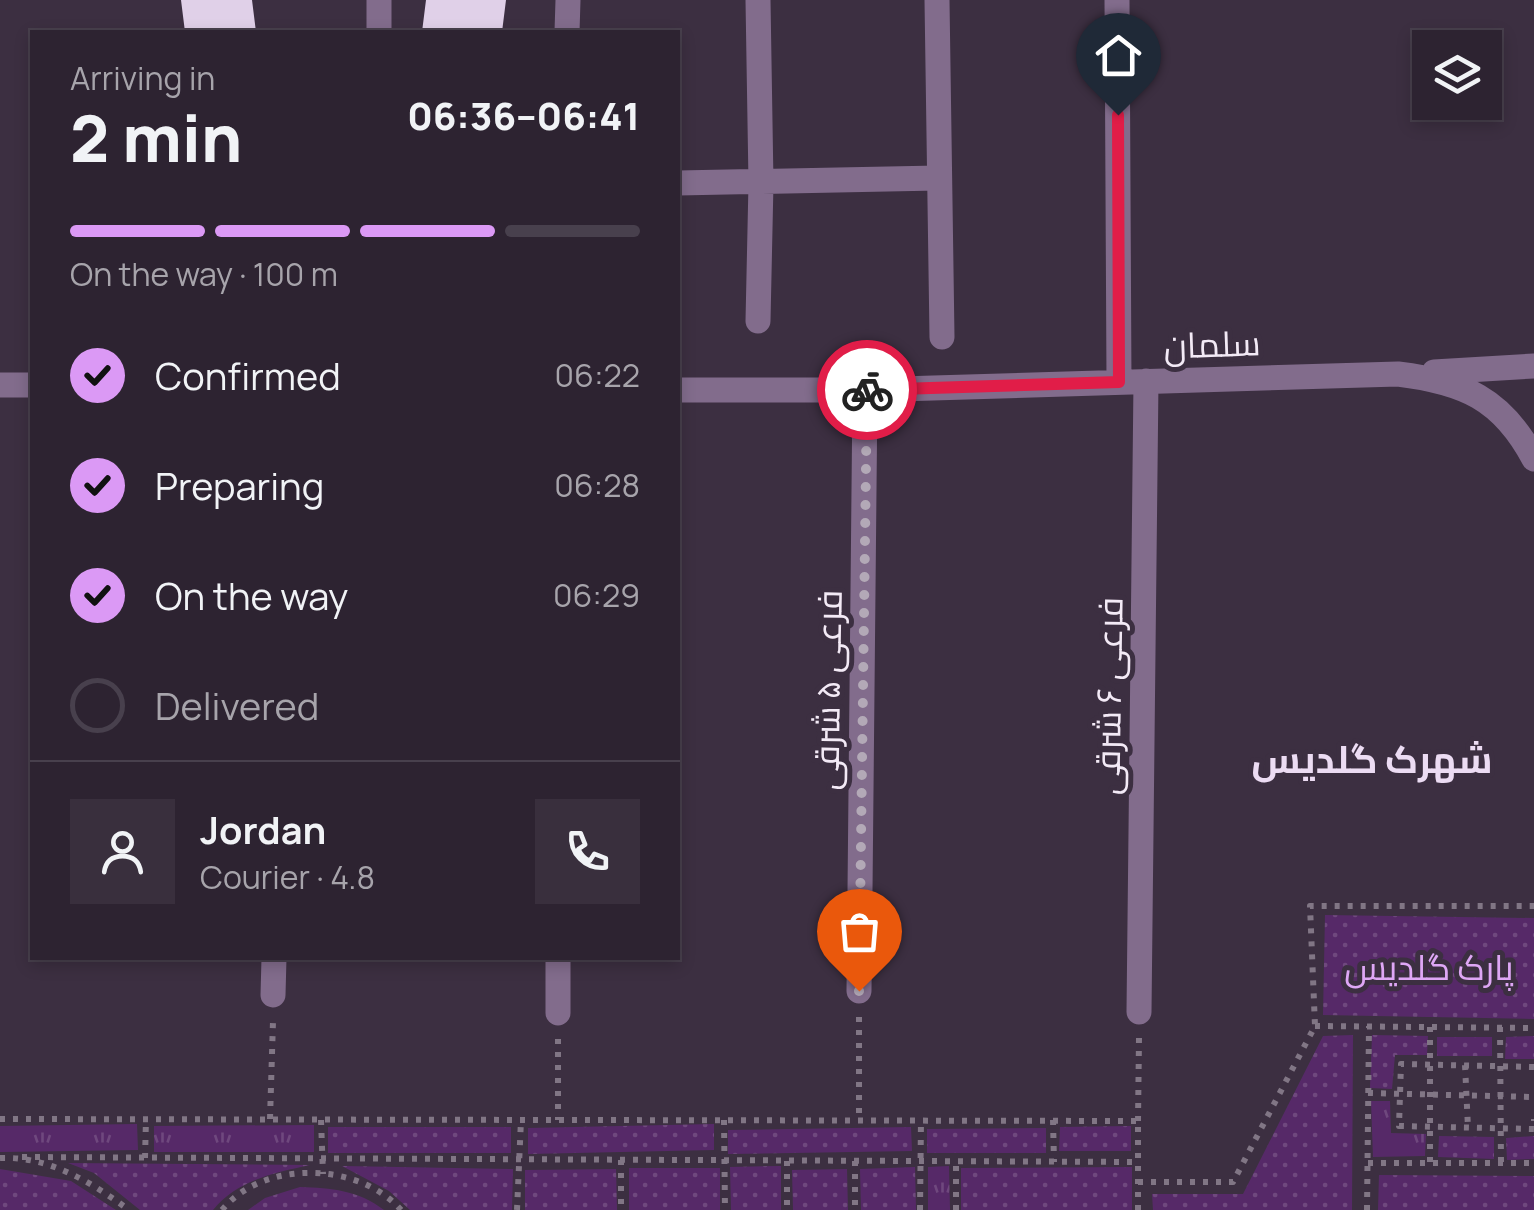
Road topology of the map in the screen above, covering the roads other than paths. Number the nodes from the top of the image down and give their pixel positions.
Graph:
1 (380, 0) edge
2 (568, 0) edge
3 (758, 0) edge
4 (937, 0) edge
5 (1117, 0) edge
6 (379, 30) edge
7 (567, 30) edge
8 (938, 178) junction
9 (680, 183) edge
10 (761, 183) junction
11 (758, 321) dead end
12 (942, 336) dead end
13 (1534, 366) edge
14 (1398, 374) junction
15 (1146, 381) junction
16 (1119, 382) junction
17 (0, 386) edge
18 (30, 386) edge
19 (680, 390) edge
20 (865, 390) junction
21 (1534, 459) edge
22 (274, 960) edge
23 (558, 960) edge
24 (859, 991) road end
25 (274, 994) road end
26 (1139, 1012) road end
27 (558, 1013) road end

1 - 6 street
2 - 7 street
3 - 10 street
4 - 8 street
5 - 16 street
8 - 10 street
8 - 12 street
9 - 10 street
10 - 11 street
13 - 14 street
14 - 15 street, سلمان
14 - 21 street, سلمان
15 - 16 street, سلمان
15 - 26 street, فرعی ۶ شرقی
16 - 20 street, سلمان
17 - 18 street
19 - 20 street, سلمان
20 - 24 street, فرعی ۵ شرقی
22 - 25 street
23 - 27 street

